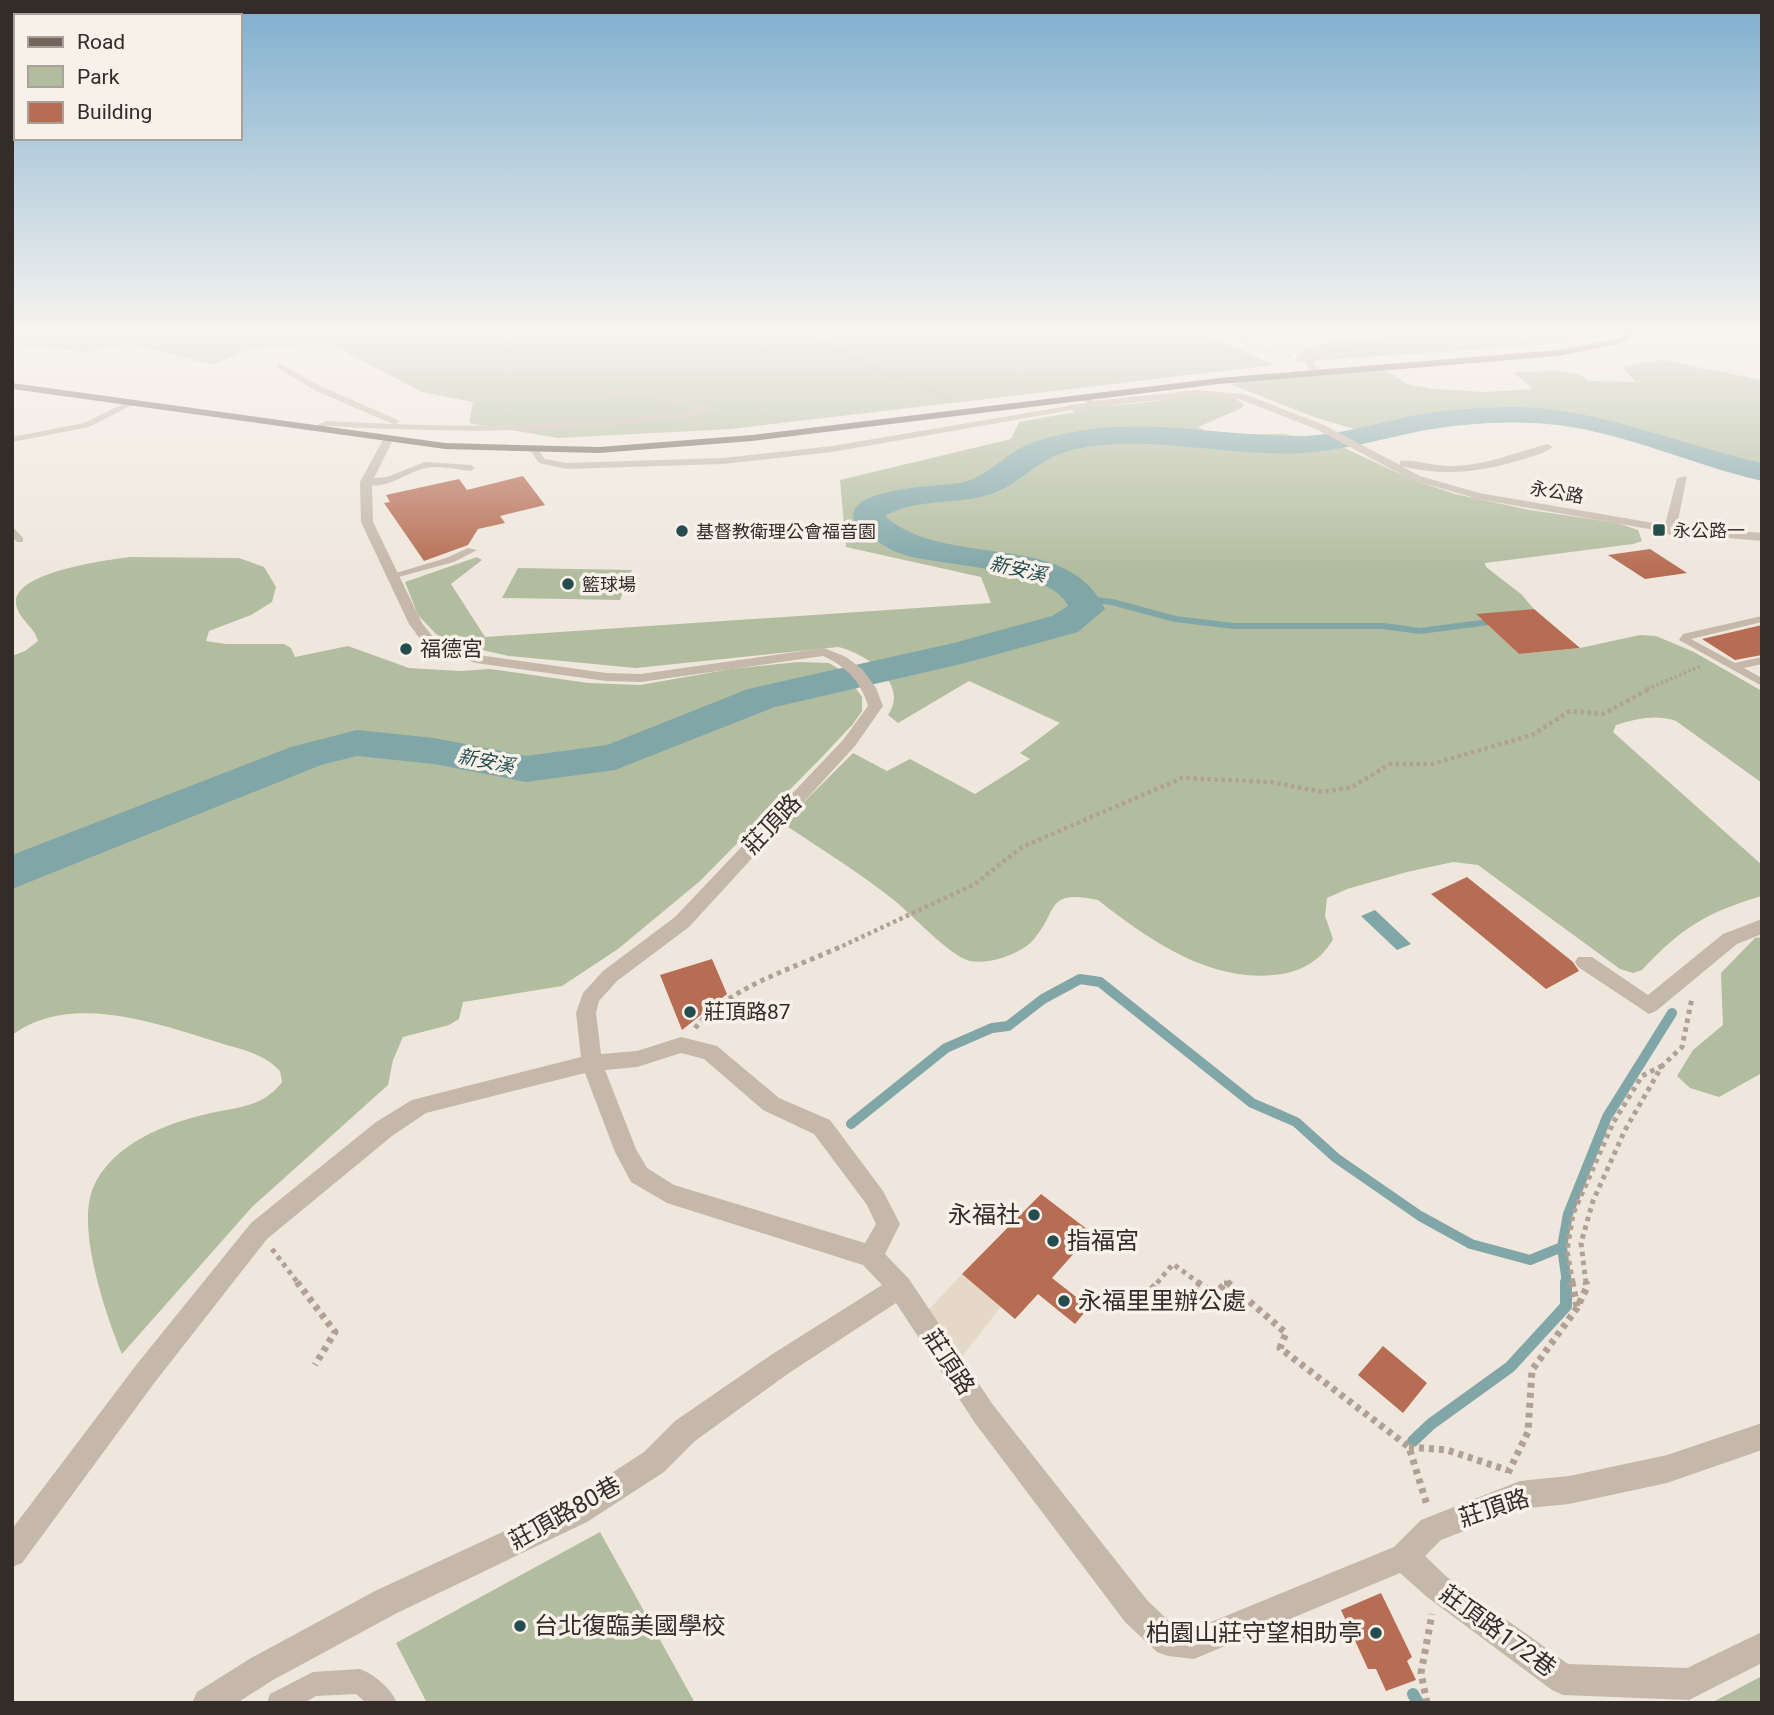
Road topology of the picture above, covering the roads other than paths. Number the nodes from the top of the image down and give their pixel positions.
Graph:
1 (111, 413) edge
2 (203, 413) edge
3 (374, 413) edge
4 (686, 413) edge
5 (979, 413) edge
6 (1025, 413) edge
7 (1287, 413) edge
8 (1320, 427) junction
9 (408, 428) junction
10 (316, 429) junction
11 (12, 440) edge
12 (388, 440) junction
13 (1361, 445) junction
14 (1548, 447) dead end
15 (534, 450) junction
16 (425, 465) junction
17 (471, 468) dead end
18 (453, 478) dead end
19 (1683, 478) dead end
20 (366, 482) junction
21 (1674, 534) junction
22 (1762, 537) edge
23 (472, 550) dead end
24 (391, 576) junction
25 (1762, 619) edge
26 (1762, 660) edge
27 (1735, 667) junction
28 (1762, 683) edge
29 (1762, 926) edge
30 (1586, 962) dead end
31 (592, 1063) junction
32 (871, 1256) junction
33 (900, 1287) junction
34 (1762, 1436) edge
35 (12, 1553) edge
36 (1404, 1557) junction
37 (1762, 1647) edge
38 (208, 1703) edge
39 (279, 1703) edge
40 (385, 1703) edge

1 - 11 lane
2 - 10 main road
3 - 9 lane
4 - 9 lane
5 - 15 main road
6 - 15 lane
7 - 8 street
8 - 13 street
8 - 13 street
9 - 10 lane
10 - 12 main road
12 - 15 main road
12 - 20 street
13 - 14 street
13 - 21 street, 永公路
16 - 17 lane
16 - 18 lane
16 - 20 lane
19 - 21 street
20 - 24 street
21 - 22 street, 永公路
23 - 24 lane
24 - 31 street, 莊頂路
25 - 27 lane
26 - 27 lane
27 - 28 lane
29 - 30 street
31 - 32 street, 莊頂路
31 - 32 street
31 - 35 street
32 - 33 street, 莊頂路
33 - 36 street, 莊頂路
33 - 38 street, 莊頂路80巷
34 - 36 street, 莊頂路
36 - 37 street, 莊頂路172巷
39 - 40 lane

